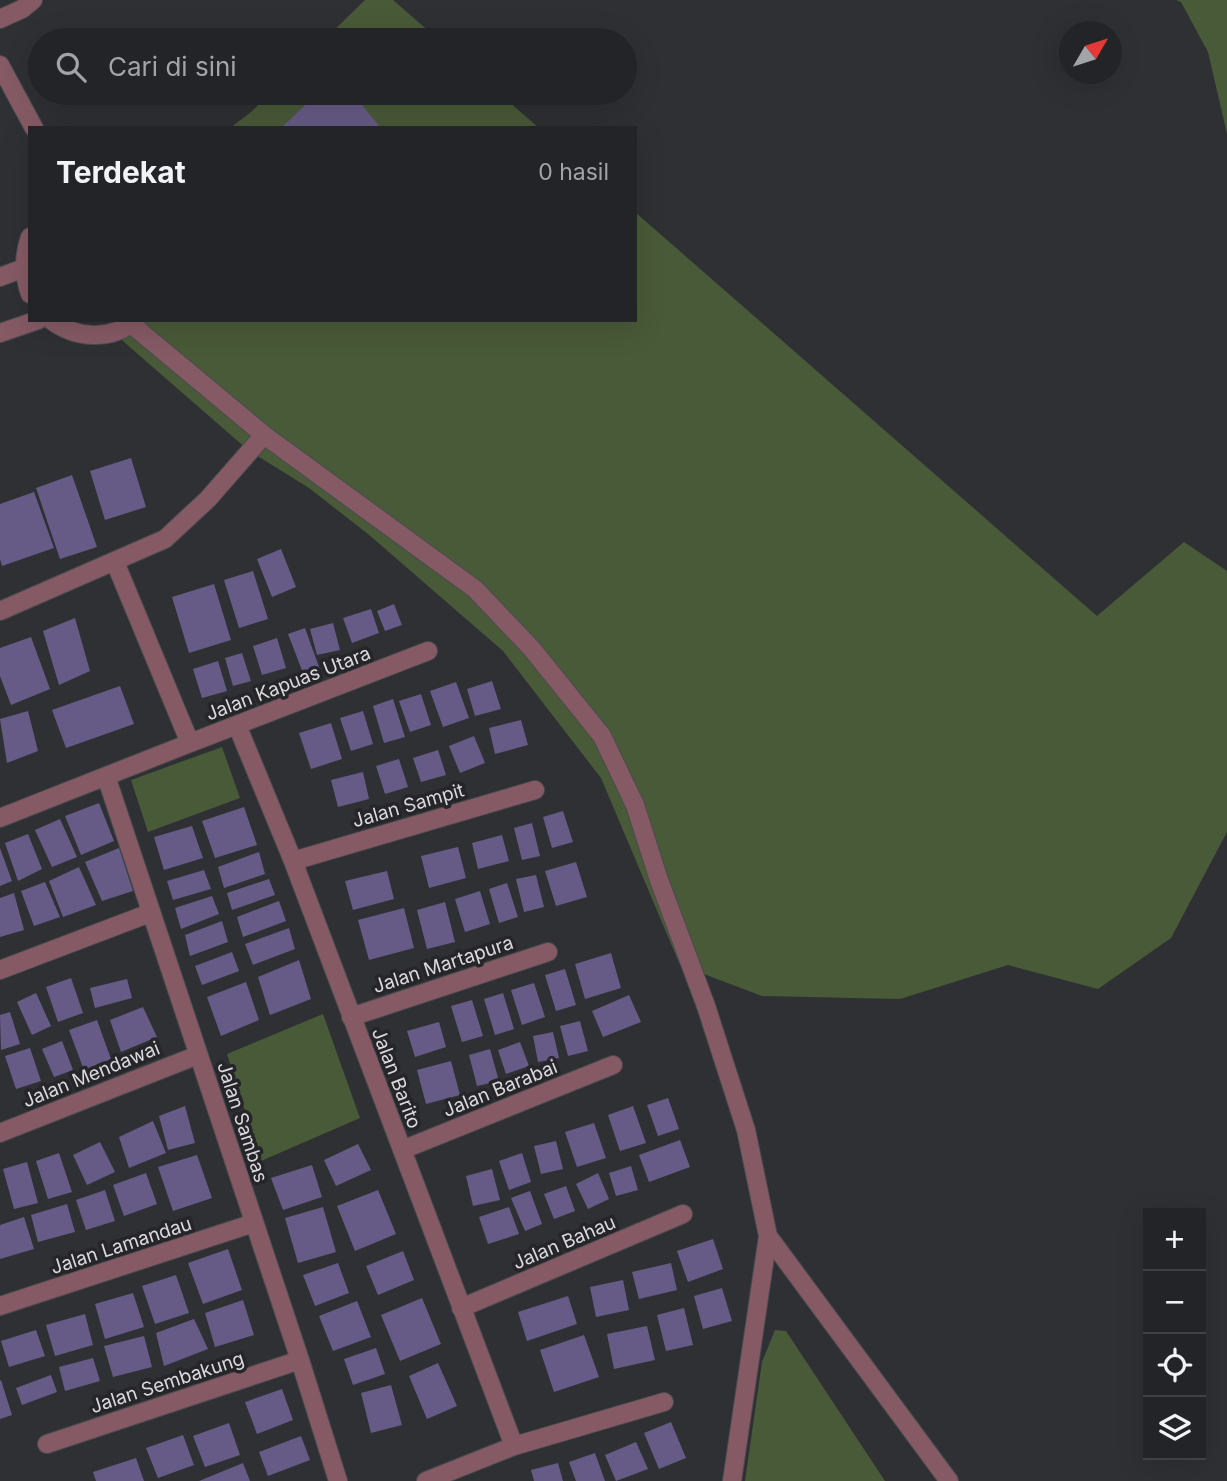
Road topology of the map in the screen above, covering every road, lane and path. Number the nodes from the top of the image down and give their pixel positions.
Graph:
1 (33, 0) edge
2 (0, 19) edge
3 (0, 65) edge
4 (33, 126) edge
5 (28, 243) edge
6 (24, 268) junction
7 (0, 277) edge
8 (28, 285) edge
9 (32, 322) edge
10 (54, 322) edge
11 (134, 322) edge
12 (0, 333) edge
13 (264, 435) junction
14 (114, 562) junction
15 (0, 611) edge
16 (428, 651) dead end
17 (237, 725) junction
18 (190, 743) junction
19 (106, 776) junction
20 (535, 790) dead end
21 (0, 818) edge
22 (293, 860) junction
23 (150, 913) junction
24 (548, 952) dead end
25 (0, 970) edge
26 (351, 1017) junction
27 (198, 1055) junction
28 (613, 1065) dead end
29 (0, 1133) edge
30 (402, 1150) junction
31 (684, 1214) dead end
32 (254, 1223) junction
33 (768, 1236) junction
34 (0, 1306) edge
35 (461, 1308) junction
36 (300, 1360) junction
37 (664, 1402) dead end
38 (47, 1444) dead end
39 (514, 1446) junction
40 (427, 1480) edge
41 (338, 1481) edge
42 (732, 1481) edge
43 (949, 1481) edge

1 - 2 street
3 - 4 street
5 - 6 street
6 - 7 street
6 - 8 street
9 - 12 street
10 - 11 street
11 - 13 street
13 - 14 street
13 - 33 street
14 - 15 street
14 - 18 street, Jalan Kapuas Utara
16 - 17 street, Jalan Kapuas Utara
17 - 18 street, Jalan Kapuas Utara
17 - 22 street, Jalan Barito
18 - 19 street
19 - 21 street
19 - 23 street, Jalan Sambas
20 - 22 street, Jalan Sampit
22 - 26 street, Jalan Barito
23 - 25 street
23 - 27 street, Jalan Sambas
24 - 26 street, Jalan Martapura
26 - 30 street, Jalan Barito
27 - 29 street, Jalan Mendawai
27 - 32 street, Jalan Sambas
28 - 30 street, Jalan Barabai
30 - 35 street, Jalan Barito
31 - 35 street, Jalan Bahau
32 - 34 street, Jalan Lamandau
32 - 36 street, Jalan Sambas
33 - 42 street
33 - 43 street
35 - 39 street, Jalan Barito
36 - 38 street, Jalan Sembakung
36 - 41 street, Jalan Sambas
37 - 39 street
39 - 40 street

